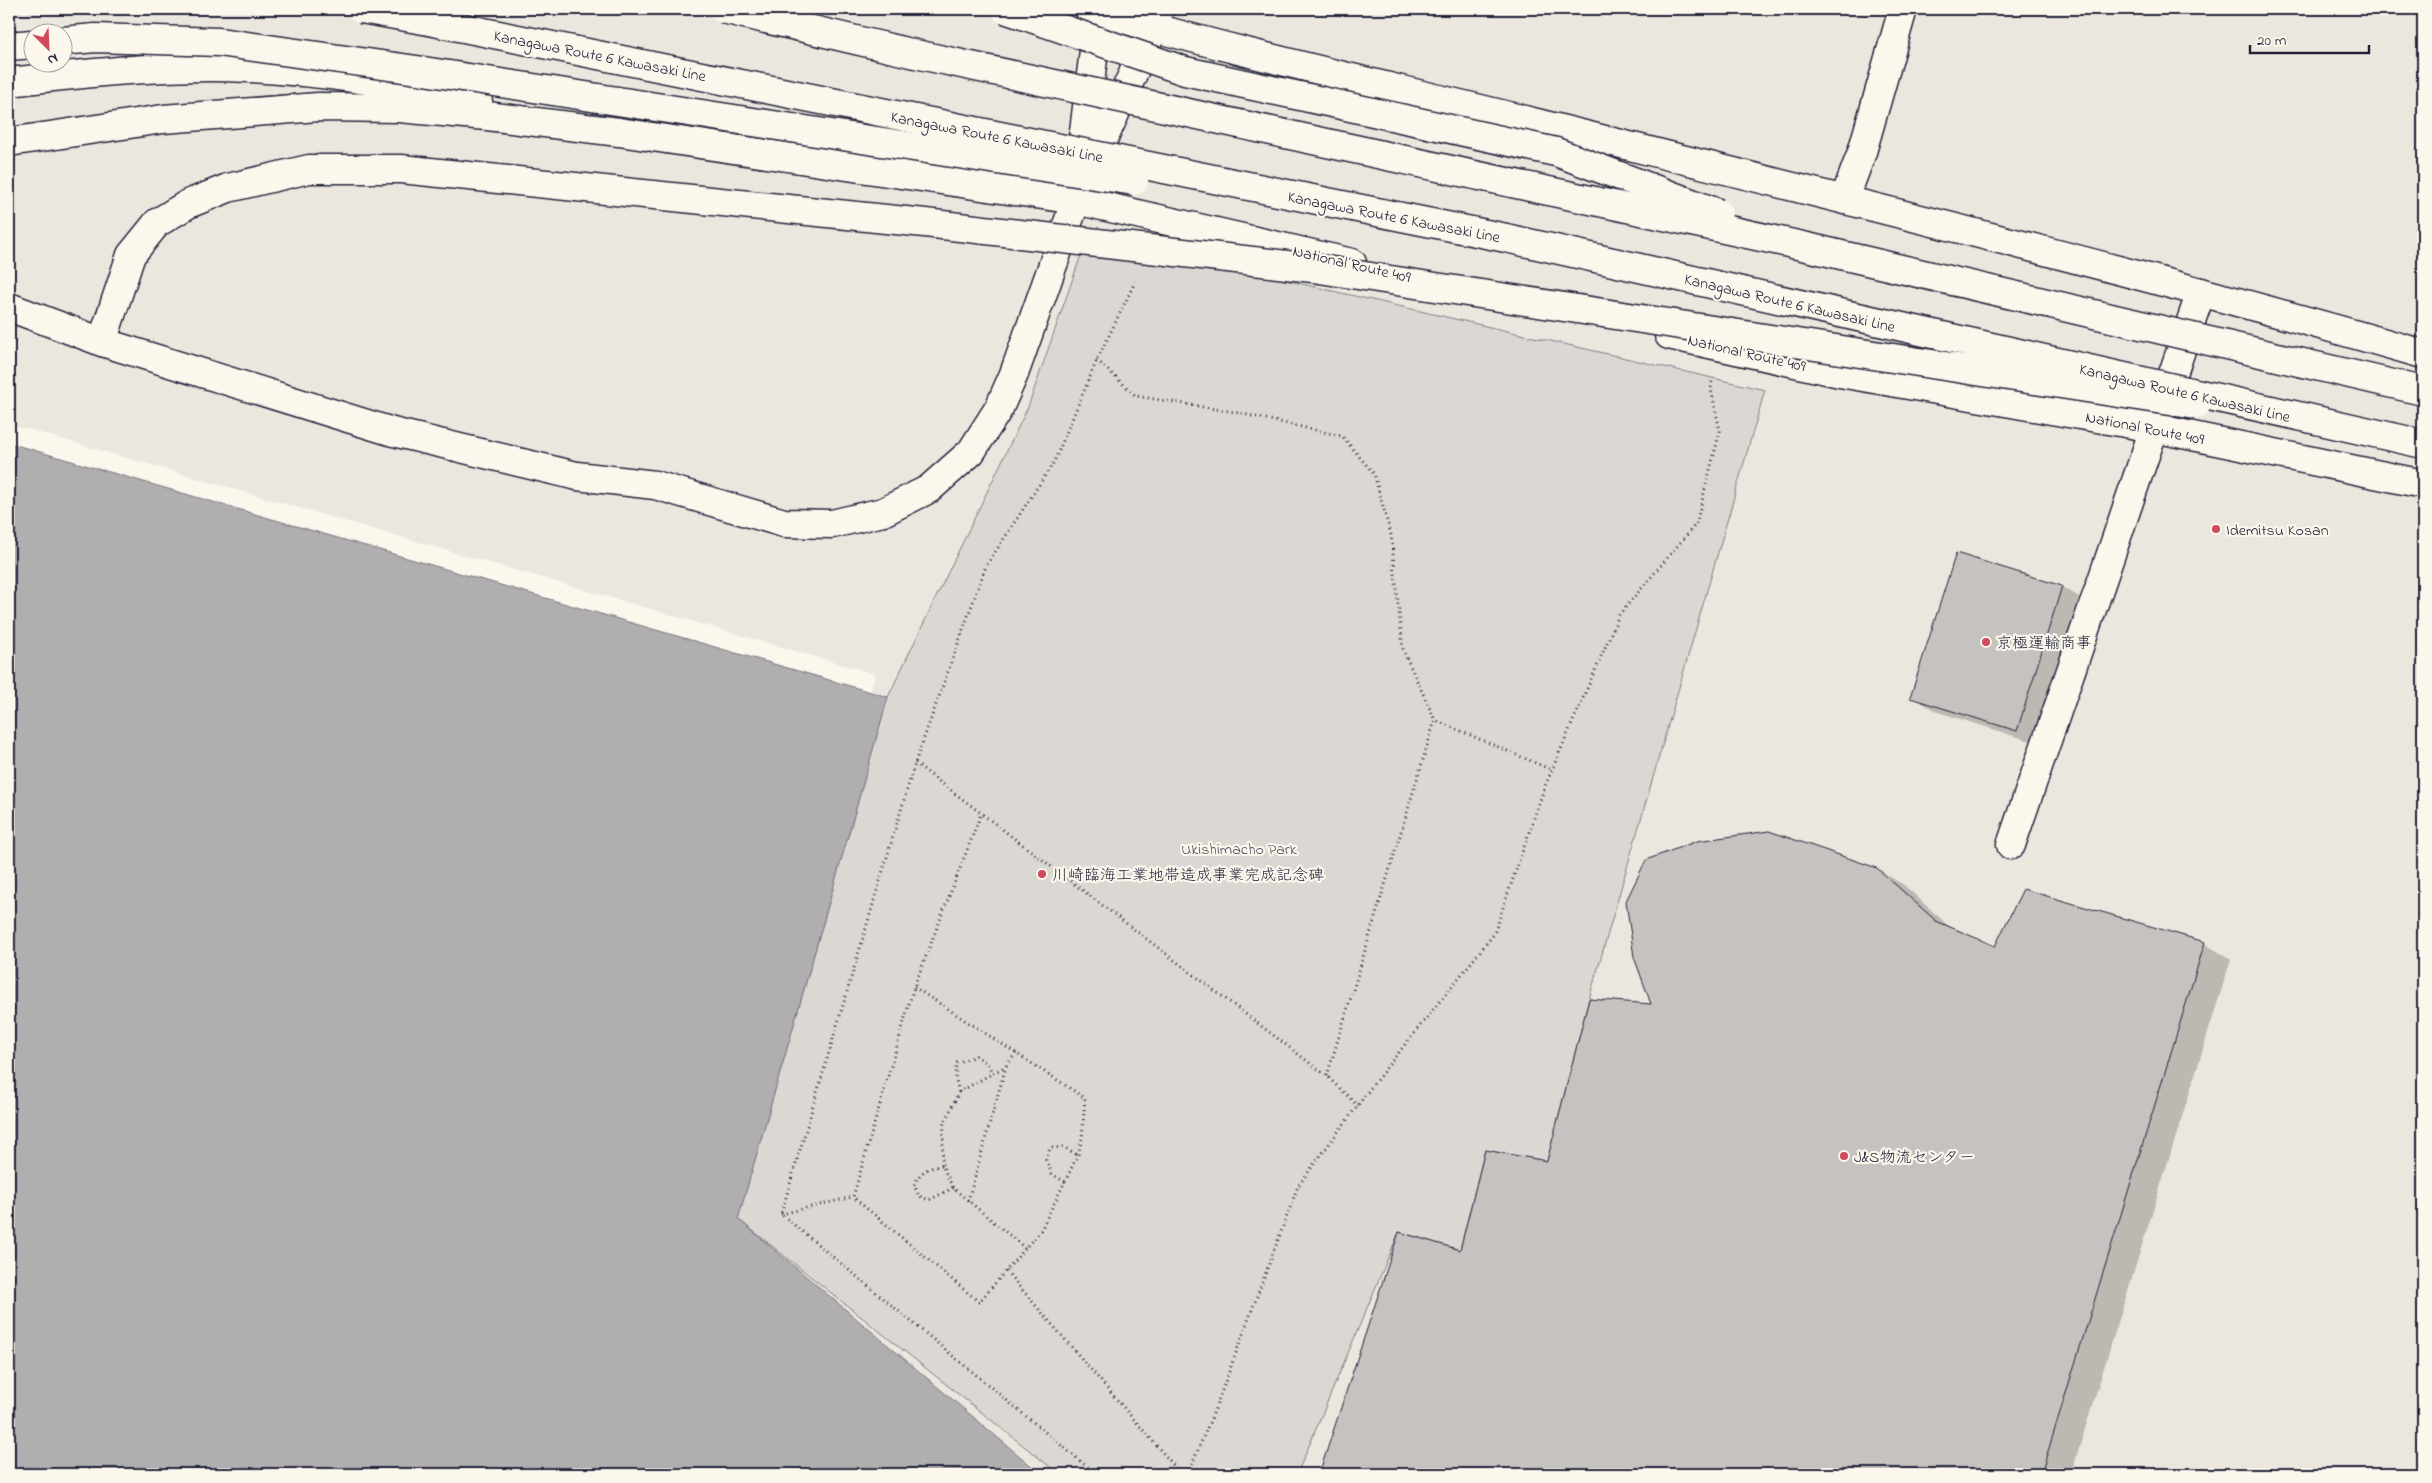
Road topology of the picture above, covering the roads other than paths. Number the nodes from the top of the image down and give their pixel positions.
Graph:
1 (361, 9) edge
2 (723, 9) edge
3 (1005, 9) edge
4 (1903, 9) edge
5 (1096, 10) edge
6 (1156, 18) edge
7 (72, 40) edge
8 (22, 45) edge
9 (9, 46) edge
10 (9, 82) edge
11 (619, 132) junction
12 (9, 142) edge
13 (1076, 200) junction
14 (1844, 200) junction
15 (1506, 238) junction
16 (1807, 247) junction
17 (2201, 292) junction
18 (9, 308) edge
19 (102, 342) junction
20 (2423, 354) edge
21 (2423, 391) edge
22 (2344, 427) junction
23 (2154, 428) junction
24 (2423, 444) edge
25 (2423, 484) edge
26 (2010, 845) dead end

1 - 15 main road, Kanagawa Route 6 Kawasaki Line, bridge
2 - 16 main road, bridge
3 - 16 main road, bridge
4 - 14 main road
5 - 6 main road
5 - 13 main road
6 - 13 main road
6 - 14 main road
7 - 15 main road, bridge
8 - 9 main road
10 - 11 main road
11 - 12 main road
11 - 13 main road, National Route 409
13 - 19 main road
13 - 23 main road, National Route 409
14 - 17 main road
15 - 22 main road, Kanagawa Route 6 Kawasaki Line, bridge
16 - 21 main road, bridge
17 - 20 main road
17 - 23 main road
18 - 19 main road
19 - 22 main road, bridge
22 - 24 main road, Kanagawa Route 6 Kawasaki Line, bridge
23 - 25 main road, National Route 409
23 - 26 main road

